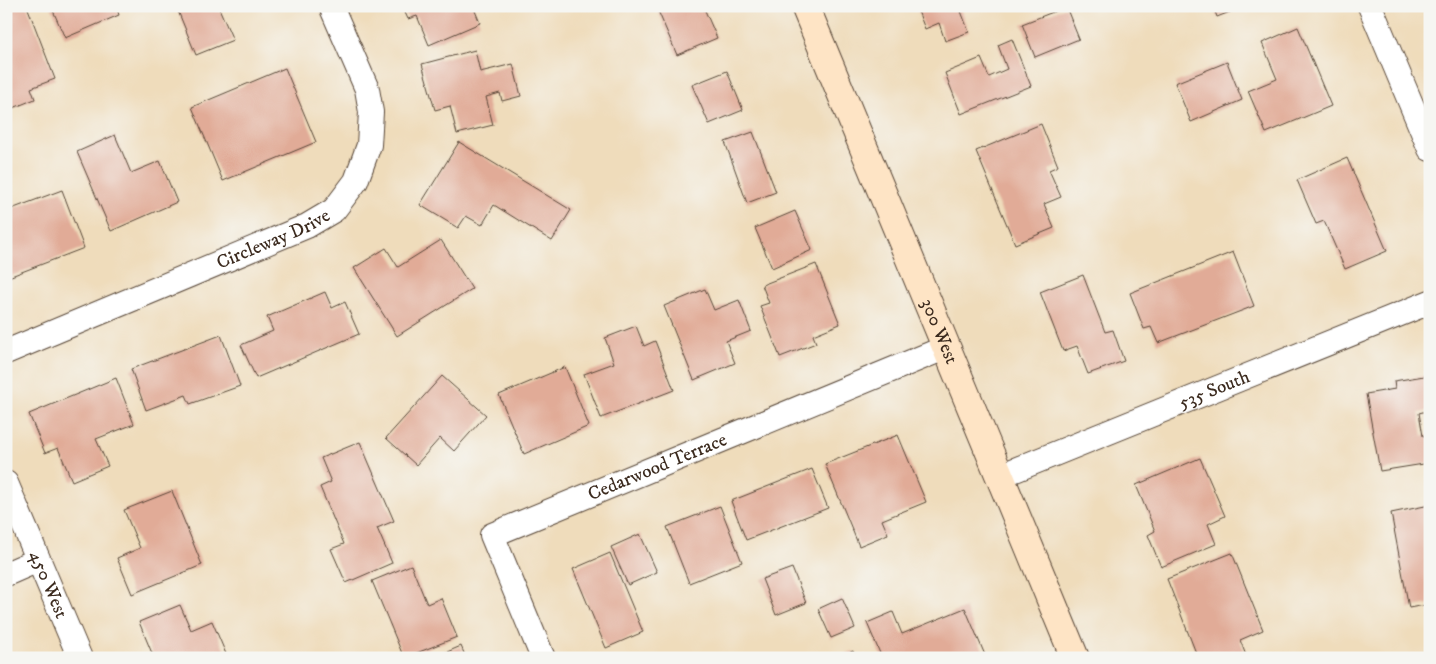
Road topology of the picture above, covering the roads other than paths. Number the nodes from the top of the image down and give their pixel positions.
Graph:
1 (331, 6) edge
2 (806, 6) edge
3 (1370, 6) edge
4 (1430, 149) edge
5 (1430, 302) edge
6 (947, 347) junction
7 (6, 352) edge
8 (1000, 476) junction
9 (6, 483) edge
10 (38, 560) junction
11 (6, 574) edge
12 (80, 658) edge
13 (543, 658) edge
14 (1076, 658) edge

1 - 7 street, Circleway Drive
2 - 6 street, 300 West
3 - 4 street
5 - 8 street, 535 South
6 - 8 street, 300 West
6 - 13 street, Cedarwood Terrace
8 - 14 street, 300 West
9 - 10 street, 450 West
10 - 11 street
10 - 12 street, 450 West

